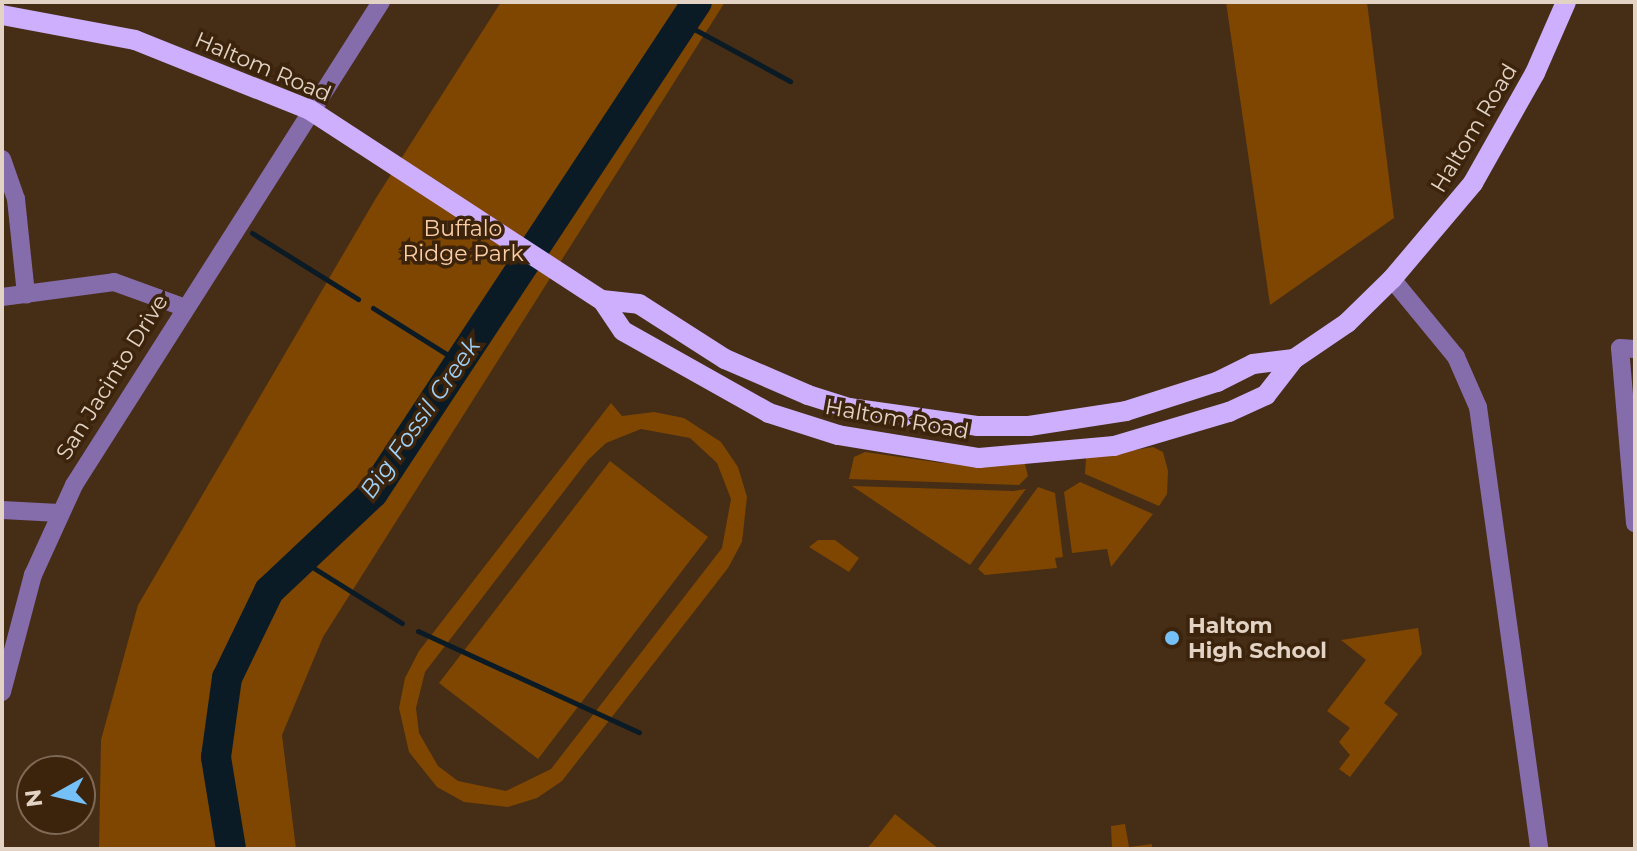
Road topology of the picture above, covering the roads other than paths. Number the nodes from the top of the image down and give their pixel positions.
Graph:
1 (381, 2) edge
2 (1566, 2) edge
3 (2, 15) edge
4 (310, 110) junction
5 (2, 159) edge
6 (1392, 279) junction
7 (26, 294) junction
8 (2, 297) edge
9 (602, 300) junction
10 (183, 307) junction
11 (1627, 348) edge
12 (1294, 359) junction
13 (1169, 396) junction
14 (826, 400) junction
15 (849, 408) junction
16 (1177, 429) junction
17 (838, 435) junction
18 (2, 510) edge
19 (59, 513) junction
20 (1635, 523) edge
21 (2, 692) edge
22 (1539, 849) edge

1 - 4 street, San Jacinto Drive
2 - 6 main road, Haltom Road
3 - 4 main road, Haltom Road
4 - 9 main road, Haltom Road
4 - 10 street, San Jacinto Drive
5 - 7 street
6 - 12 main road, Haltom Road
6 - 22 street
7 - 8 street
7 - 10 street
9 - 14 main road, Haltom Road
9 - 17 main road, Haltom Road
10 - 19 street, San Jacinto Drive
11 - 20 street
12 - 13 main road, Haltom Road
12 - 16 main road, Haltom Road
13 - 15 main road, Haltom Road
13 - 16 main road
14 - 15 main road, Haltom Road
14 - 17 main road
15 - 17 main road
16 - 17 main road, Haltom Road
18 - 19 street
19 - 21 street, San Jacinto Drive

